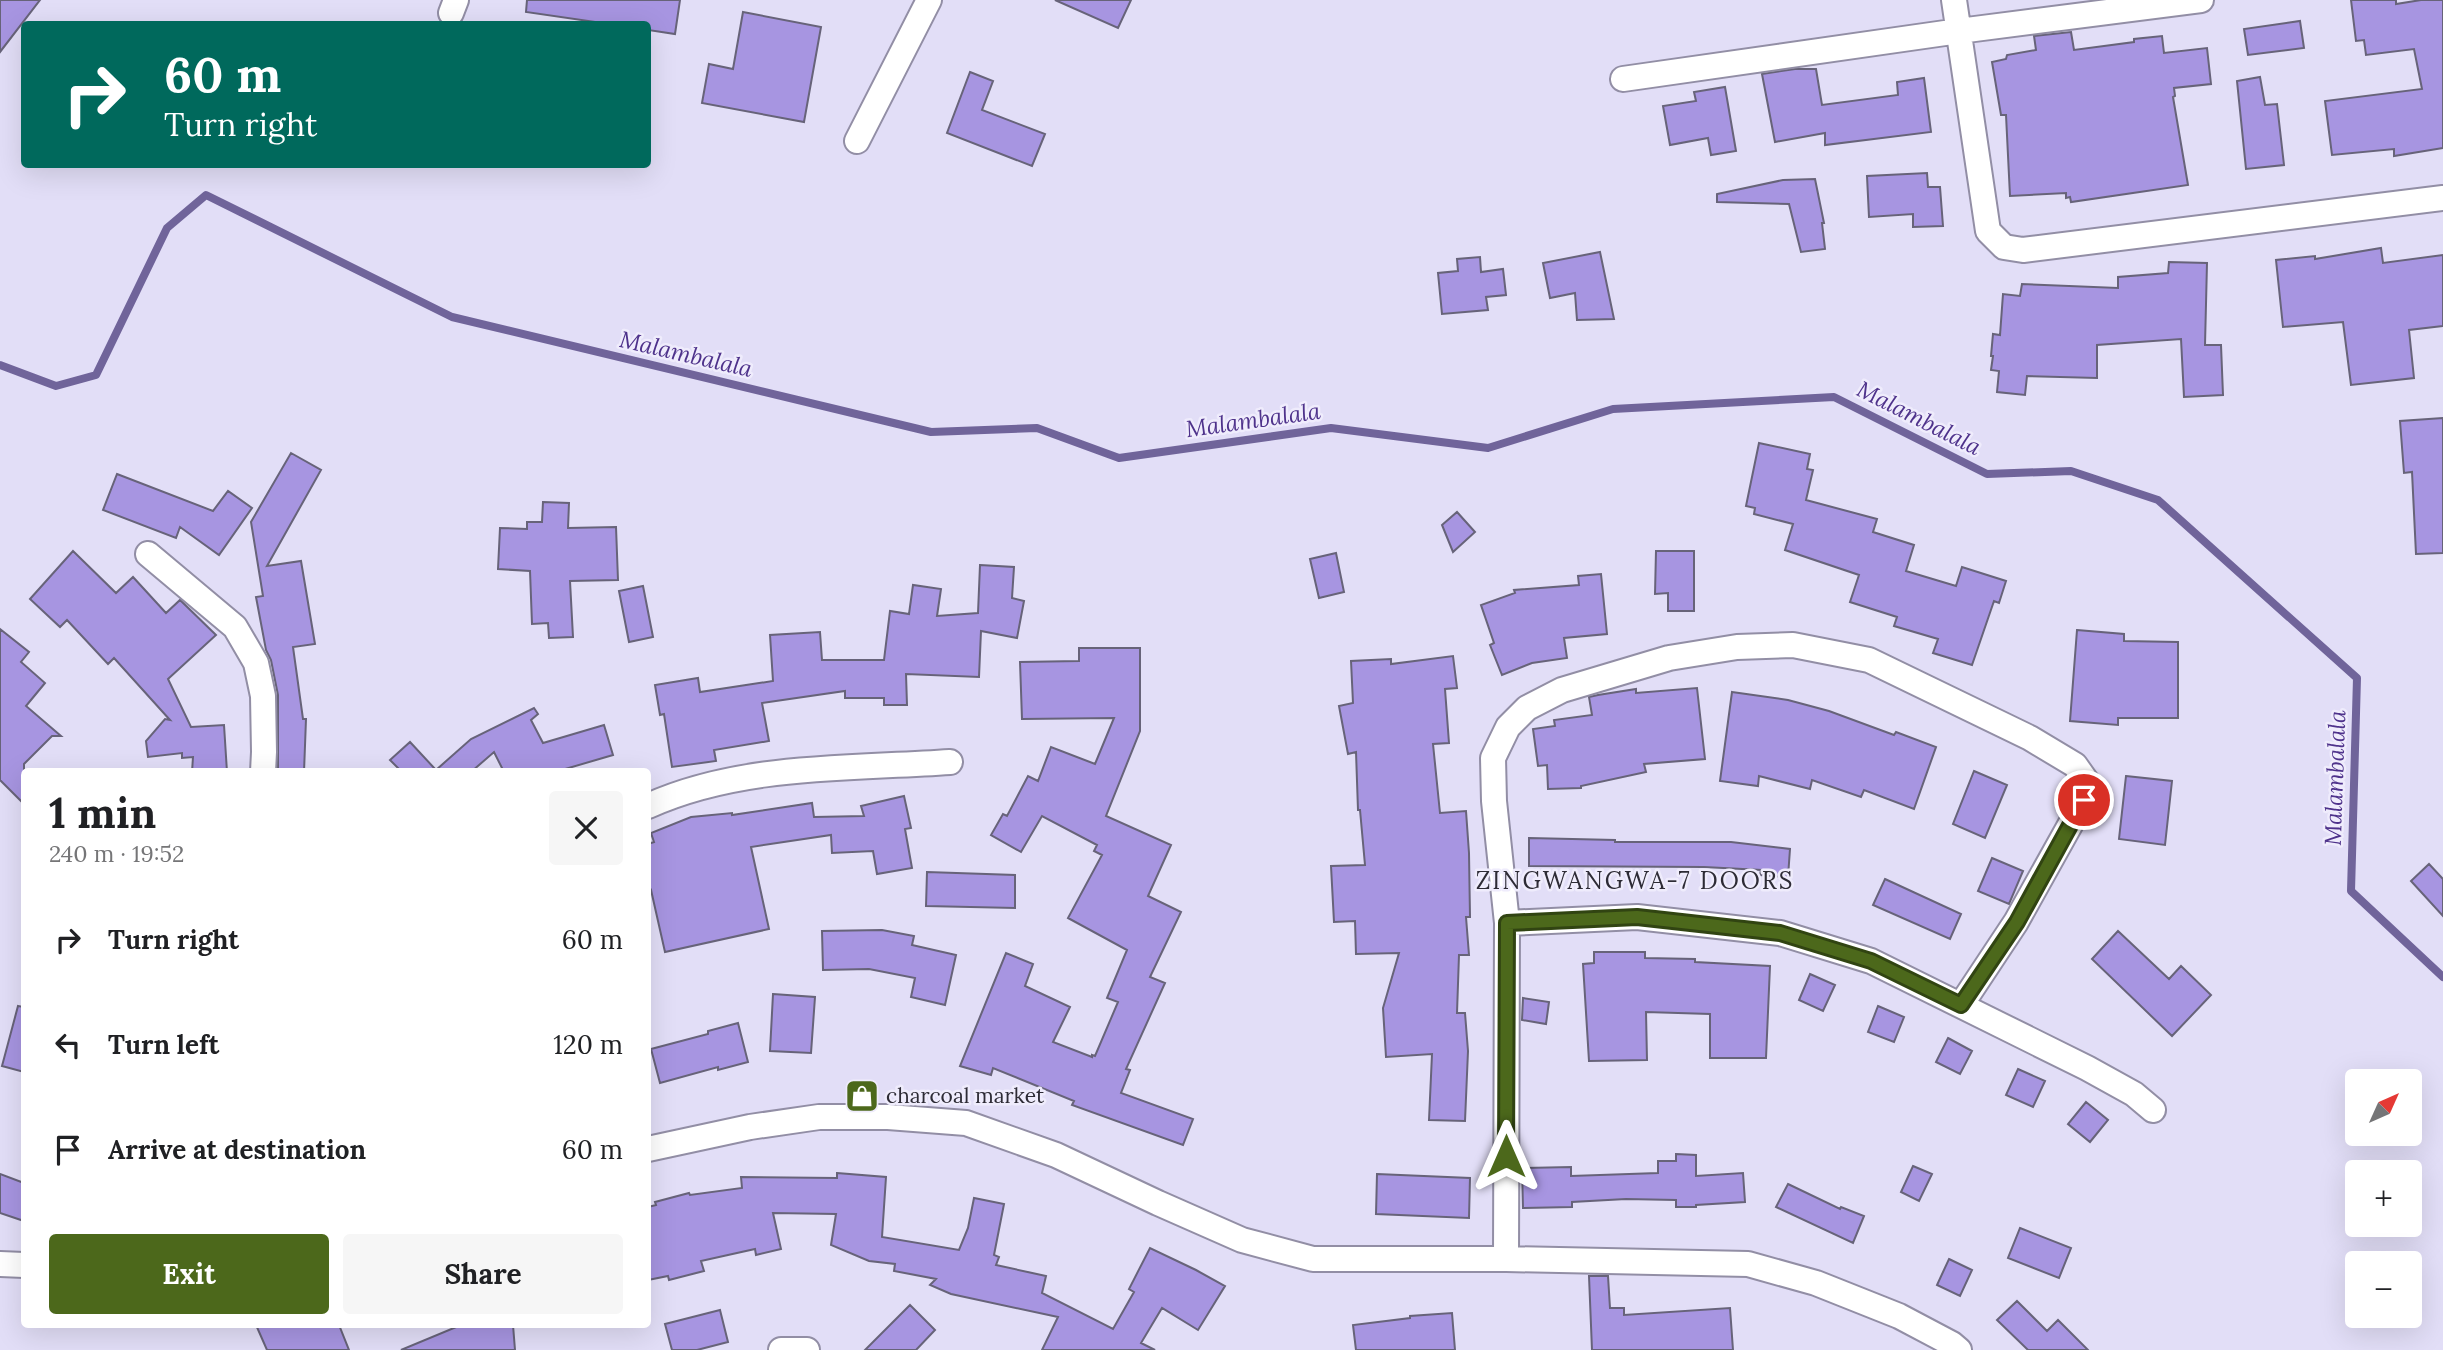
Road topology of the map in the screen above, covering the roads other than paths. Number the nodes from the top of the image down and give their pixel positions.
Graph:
1 (929, 0) edge
2 (1954, 0) edge
3 (2201, 0) edge
4 (1959, 32) junction
5 (1623, 79) dead end
6 (857, 141) dead end
7 (2443, 198) edge
8 (148, 554) dead end
9 (950, 762) dead end
10 (263, 768) edge
11 (651, 805) edge
12 (1507, 923) junction
13 (1961, 1005) junction
14 (2153, 1110) dead end
15 (651, 1148) edge
16 (1506, 1259) junction
17 (0, 1264) edge
18 (21, 1265) edge
19 (781, 1350) edge
20 (807, 1350) edge
21 (1959, 1350) edge

1 - 6 street
2 - 4 street
3 - 4 street
4 - 5 street
4 - 7 street
8 - 10 street
9 - 11 street
12 - 13 street
12 - 13 street
12 - 16 street
13 - 14 street
15 - 16 street
16 - 21 street
17 - 18 street
19 - 20 street

